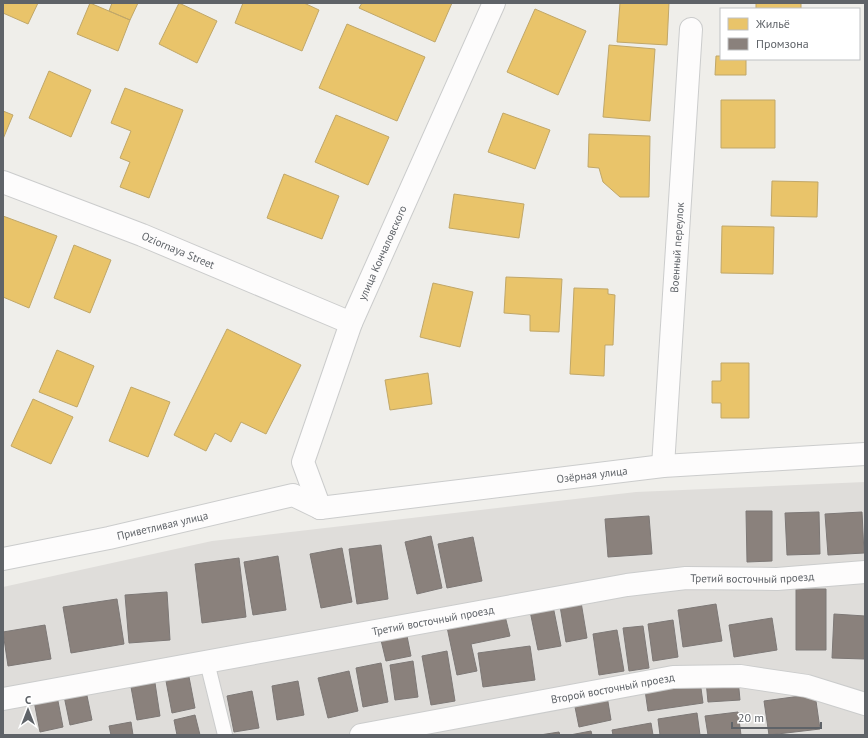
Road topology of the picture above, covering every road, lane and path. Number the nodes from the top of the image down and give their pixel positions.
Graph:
1 (494, 3) edge
2 (691, 29) dead end
3 (3, 182) edge
4 (351, 323) junction
5 (865, 454) edge
6 (662, 466) junction
7 (320, 508) junction
8 (3, 559) edge
9 (865, 572) edge
10 (207, 662) junction
11 (3, 699) edge
12 (865, 704) edge
13 (225, 735) edge
14 (361, 735) edge

1 - 4 street, улица Кончаловского
2 - 6 street, Военный переулок
3 - 4 street, Oziornaya Street
4 - 7 street, улица Кончаловского
5 - 6 street, Озёрная улица
6 - 7 street, Озёрная улица
7 - 8 street, Приветливая улица
9 - 10 street, Третий восточный проезд
10 - 11 street, Третий восточный проезд
10 - 13 lane
12 - 14 street, Второй восточный проезд

